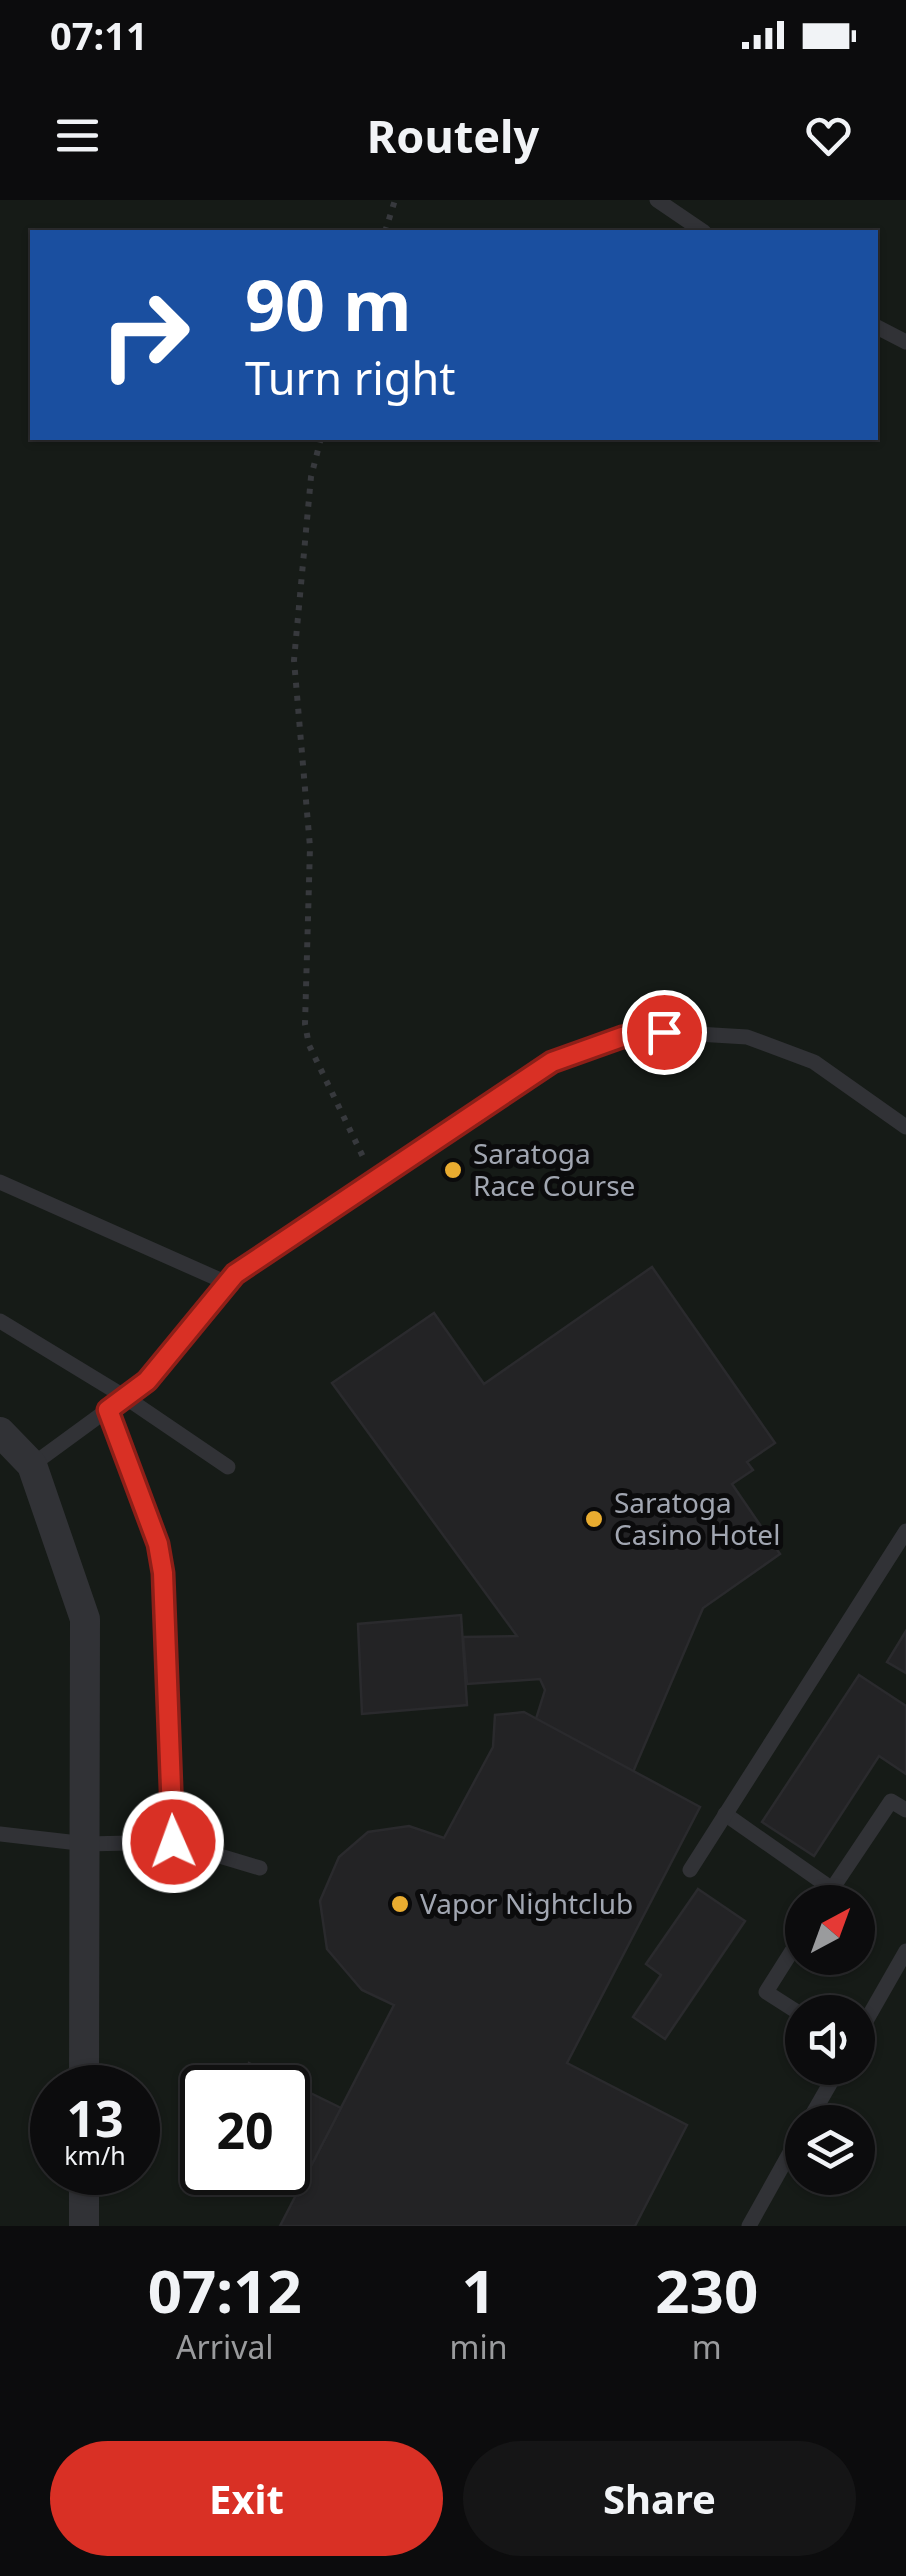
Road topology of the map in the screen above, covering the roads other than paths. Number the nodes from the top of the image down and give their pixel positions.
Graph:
1 (656, 200) edge
2 (701, 230) edge
3 (878, 328) edge
4 (906, 342) edge
5 (906, 1126) edge
6 (0, 1182) edge
7 (227, 1283) junction
8 (0, 1321) edge
9 (126, 1397) junction
10 (108, 1410) junction
11 (0, 1432) edge
12 (32, 1465) junction
13 (228, 1466) dead end
14 (906, 1531) edge
15 (906, 1810) edge
16 (725, 1814) junction
17 (0, 1834) edge
18 (173, 1842) junction
19 (87, 1844) junction
20 (260, 1868) dead end
21 (690, 1870) dead end
22 (814, 1885) edge
23 (835, 1885) edge
24 (906, 1951) edge
25 (785, 1962) edge
26 (785, 2004) edge
27 (875, 2005) edge
28 (84, 2065) edge
29 (785, 2162) edge
30 (84, 2195) edge
31 (84, 2226) edge
32 (749, 2226) edge

1 - 2 lane
3 - 4 lane
5 - 7 lane
6 - 7 lane
7 - 9 lane
8 - 9 lane
9 - 10 lane
9 - 13 lane
10 - 12 lane
10 - 18 lane
11 - 12 street
12 - 19 street
14 - 16 lane
15 - 23 lane
16 - 21 lane
16 - 22 lane
17 - 19 lane
18 - 19 lane
18 - 20 lane
19 - 28 street
24 - 27 lane
25 - 26 lane
29 - 32 lane
30 - 31 street

